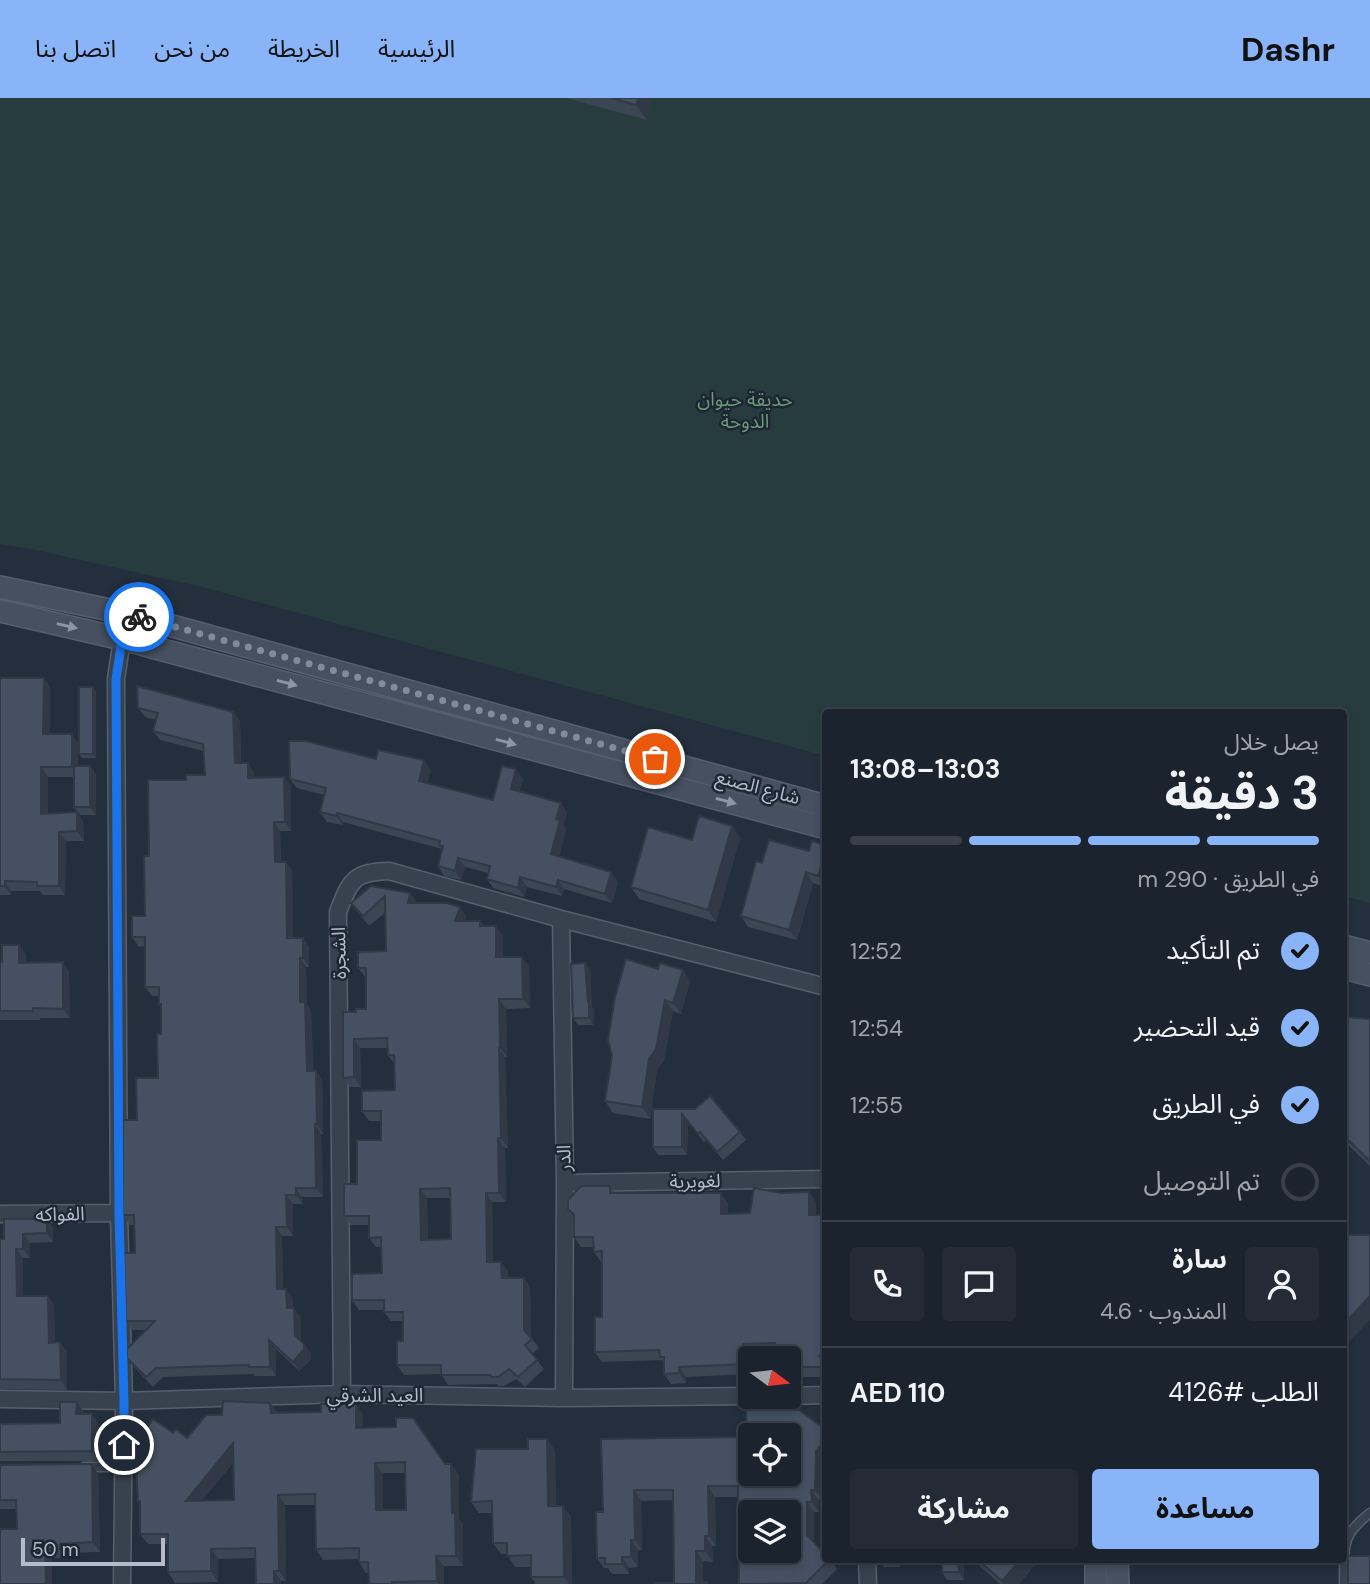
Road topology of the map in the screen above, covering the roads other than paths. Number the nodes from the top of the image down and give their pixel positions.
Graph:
1 (0, 587) edge
2 (0, 611) edge
3 (129, 614) junction
4 (122, 639) junction
5 (415, 693) junction
6 (408, 715) junction
7 (822, 805) edge
8 (822, 827) edge
9 (561, 919) junction
10 (1347, 947) edge
11 (1370, 953) edge
12 (1347, 969) edge
13 (1370, 975) edge
14 (822, 986) edge
15 (822, 1179) edge
16 (565, 1183) junction
17 (119, 1213) junction
18 (0, 1214) edge
19 (342, 1394) junction
20 (822, 1395) edge
21 (738, 1396) edge
22 (802, 1396) edge
23 (564, 1398) junction
24 (0, 1399) edge
25 (124, 1401) junction
26 (69, 1467) edge
27 (123, 1467) junction
28 (1370, 1513) edge
29 (1347, 1540) edge
30 (867, 1563) edge
31 (1096, 1563) edge
32 (1117, 1563) edge
33 (1345, 1563) edge
34 (122, 1584) edge
35 (868, 1584) edge
36 (1096, 1584) edge
37 (1118, 1584) edge
38 (1344, 1584) edge

1 - 3 street, شارع الصنع
2 -> 4 street, شارع الصنع
3 - 4 street
3 - 5 street, شارع الصنع
4 -> 6 street, شارع الصنع
4 - 17 street
5 - 6 street
5 - 7 street, شارع الصنع
6 -> 8 street, شارع الصنع
9 - 14 street, الشجرة
9 - 16 street, الدر
9 - 19 street, الشجرة
10 - 11 street
12 - 13 street
15 - 16 street, لغويرية
16 - 23 street, الدر
17 - 18 street, الفواكه
17 - 25 street
19 - 23 street, العيد الشرقي
19 - 25 street, العيد الشرقي
20 - 22 street
21 - 23 street, العيد الشرقي
24 - 25 street, العيد الشرقي
25 - 27 street
26 - 27 lane
27 - 34 street
28 - 29 lane
30 - 35 street
31 - 36 street
32 - 37 street
33 - 38 lane

